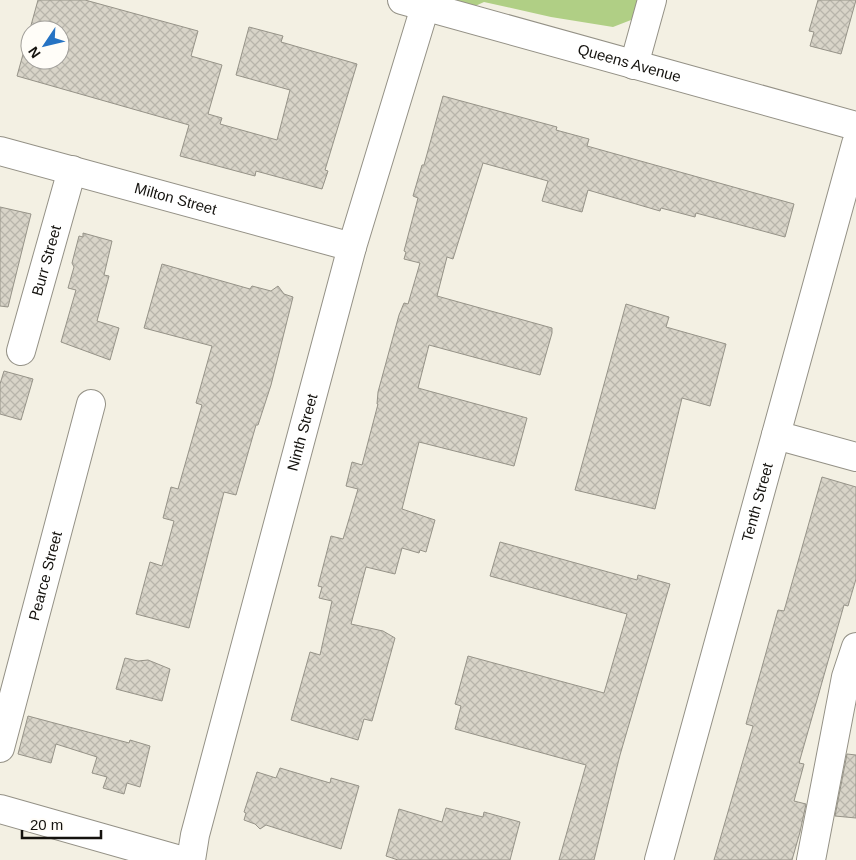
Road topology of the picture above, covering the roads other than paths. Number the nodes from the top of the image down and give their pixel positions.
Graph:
1 (652, 0) edge
2 (414, 3) edge
3 (634, 65) junction
4 (856, 126) edge
5 (856, 144) edge
6 (0, 151) edge
7 (72, 170) junction
8 (352, 247) junction
9 (21, 351) dead end
10 (91, 404) dead end
11 (776, 435) junction
12 (856, 457) edge
13 (856, 647) edge
14 (0, 748) edge
15 (2, 816) edge
16 (180, 860) edge
17 (191, 860) edge
18 (659, 860) edge
19 (811, 860) edge

1 - 3 street
2 - 3 street, Queens Avenue
2 - 8 street, Ninth Street
3 - 4 street, Queens Avenue
5 - 11 street, Tenth Street
6 - 7 street, Milton Street
7 - 8 street, Milton Street
7 - 9 street, Burr Street
8 - 17 street, Ninth Street
10 - 14 street, Pearce Street
11 - 12 street
11 - 18 street, Tenth Street
13 - 19 street
15 - 16 street

